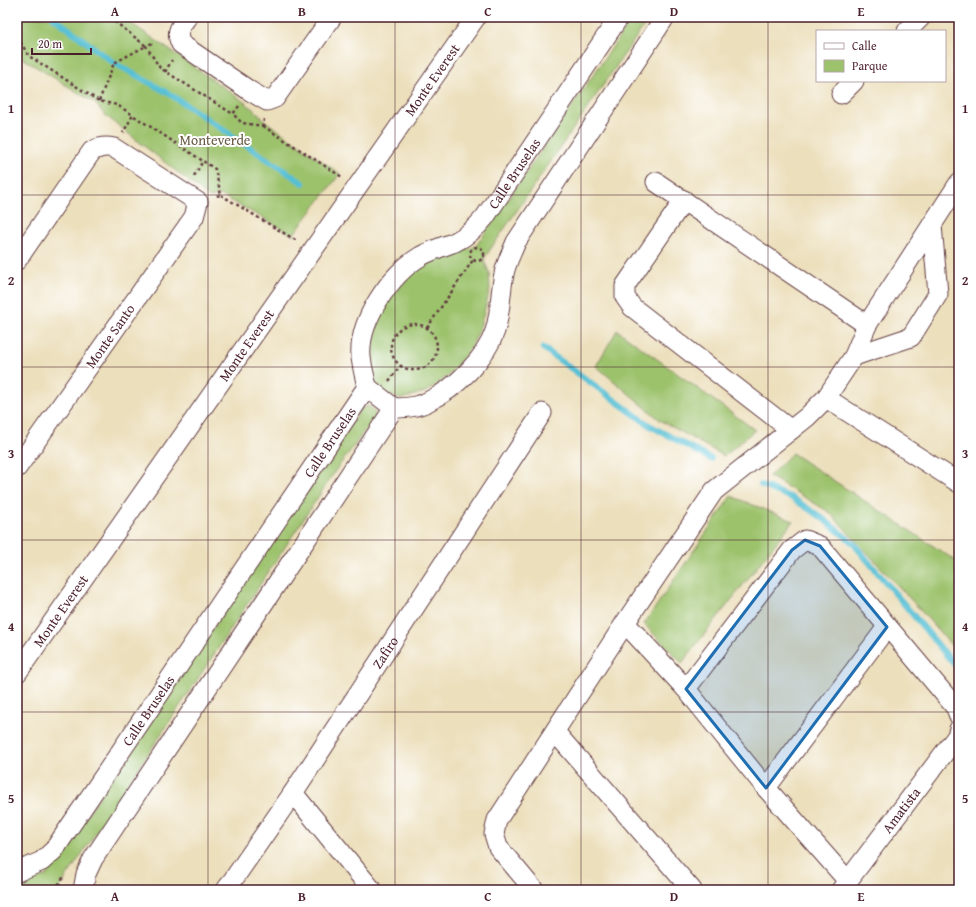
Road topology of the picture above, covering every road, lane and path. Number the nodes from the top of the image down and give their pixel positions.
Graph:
1 (110, 17) edge
2 (187, 17) edge
3 (332, 17) edge
4 (476, 17) edge
5 (620, 17) edge
6 (665, 17) edge
7 (921, 17) edge
8 (907, 30) edge
9 (17, 37) edge
10 (152, 43) dead end
11 (146, 46) junction
12 (853, 82) edge
13 (840, 94) dead end
14 (99, 101) junction
15 (233, 114) dead end
16 (133, 115) junction
17 (264, 126) dead end
18 (114, 148) junction
19 (203, 161) dead end
20 (656, 182) dead end
21 (959, 183) edge
22 (357, 187) junction
23 (221, 195) dead end
24 (684, 200) junction
25 (932, 225) junction
26 (312, 250) junction
27 (17, 260) edge
28 (473, 260) junction
29 (867, 325) junction
30 (427, 328) junction
31 (854, 356) junction
32 (367, 387) junction
33 (826, 398) junction
34 (394, 408) junction
35 (542, 413) dead end
36 (791, 430) junction
37 (17, 468) edge
38 (959, 483) edge
39 (625, 623) junction
40 (887, 626) junction
41 (17, 673) edge
42 (686, 689) junction
43 (959, 716) edge
44 (959, 729) edge
45 (555, 732) junction
46 (766, 788) junction
47 (293, 793) junction
48 (17, 872) edge
49 (845, 885) edge
50 (369, 889) edge
51 (26, 890) edge
52 (40, 890) edge
53 (83, 890) edge
54 (226, 890) edge
55 (534, 890) edge
56 (692, 890) edge

1 - 11 path
2 - 3 street
4 - 22 street, Monte Everest
5 - 32 street, Calle Bruselas
6 - 34 street
7 - 8 street
9 - 14 path
10 - 11 path
11 - 14 path
11 - 15 path
12 - 13 street
14 - 16 path
16 - 18 path
16 - 19 path
17 - 22 path
18 - 27 street
18 - 37 street, Monte Santo
20 - 24 street
21 - 25 street
22 - 26 street, Monte Everest
23 - 26 path
24 - 29 street
24 - 36 street
25 - 29 street
25 - 31 street
26 - 41 street, Monte Everest
28 - 28 path
28 - 30 path
29 - 31 street
30 - 30 path
31 - 33 street
32 - 34 street
32 - 48 street, Calle Bruselas
33 - 36 street
33 - 38 street
34 - 53 street
35 - 47 street, Zafiro
36 - 39 street
39 - 42 street
39 - 45 street
40 - 42 street
40 - 43 street
40 - 46 street
42 - 46 street
44 - 49 street, Amatista
45 - 55 street
45 - 56 street
46 - 49 street
47 - 50 street
47 - 54 street, Zafiro
51 - 52 path

